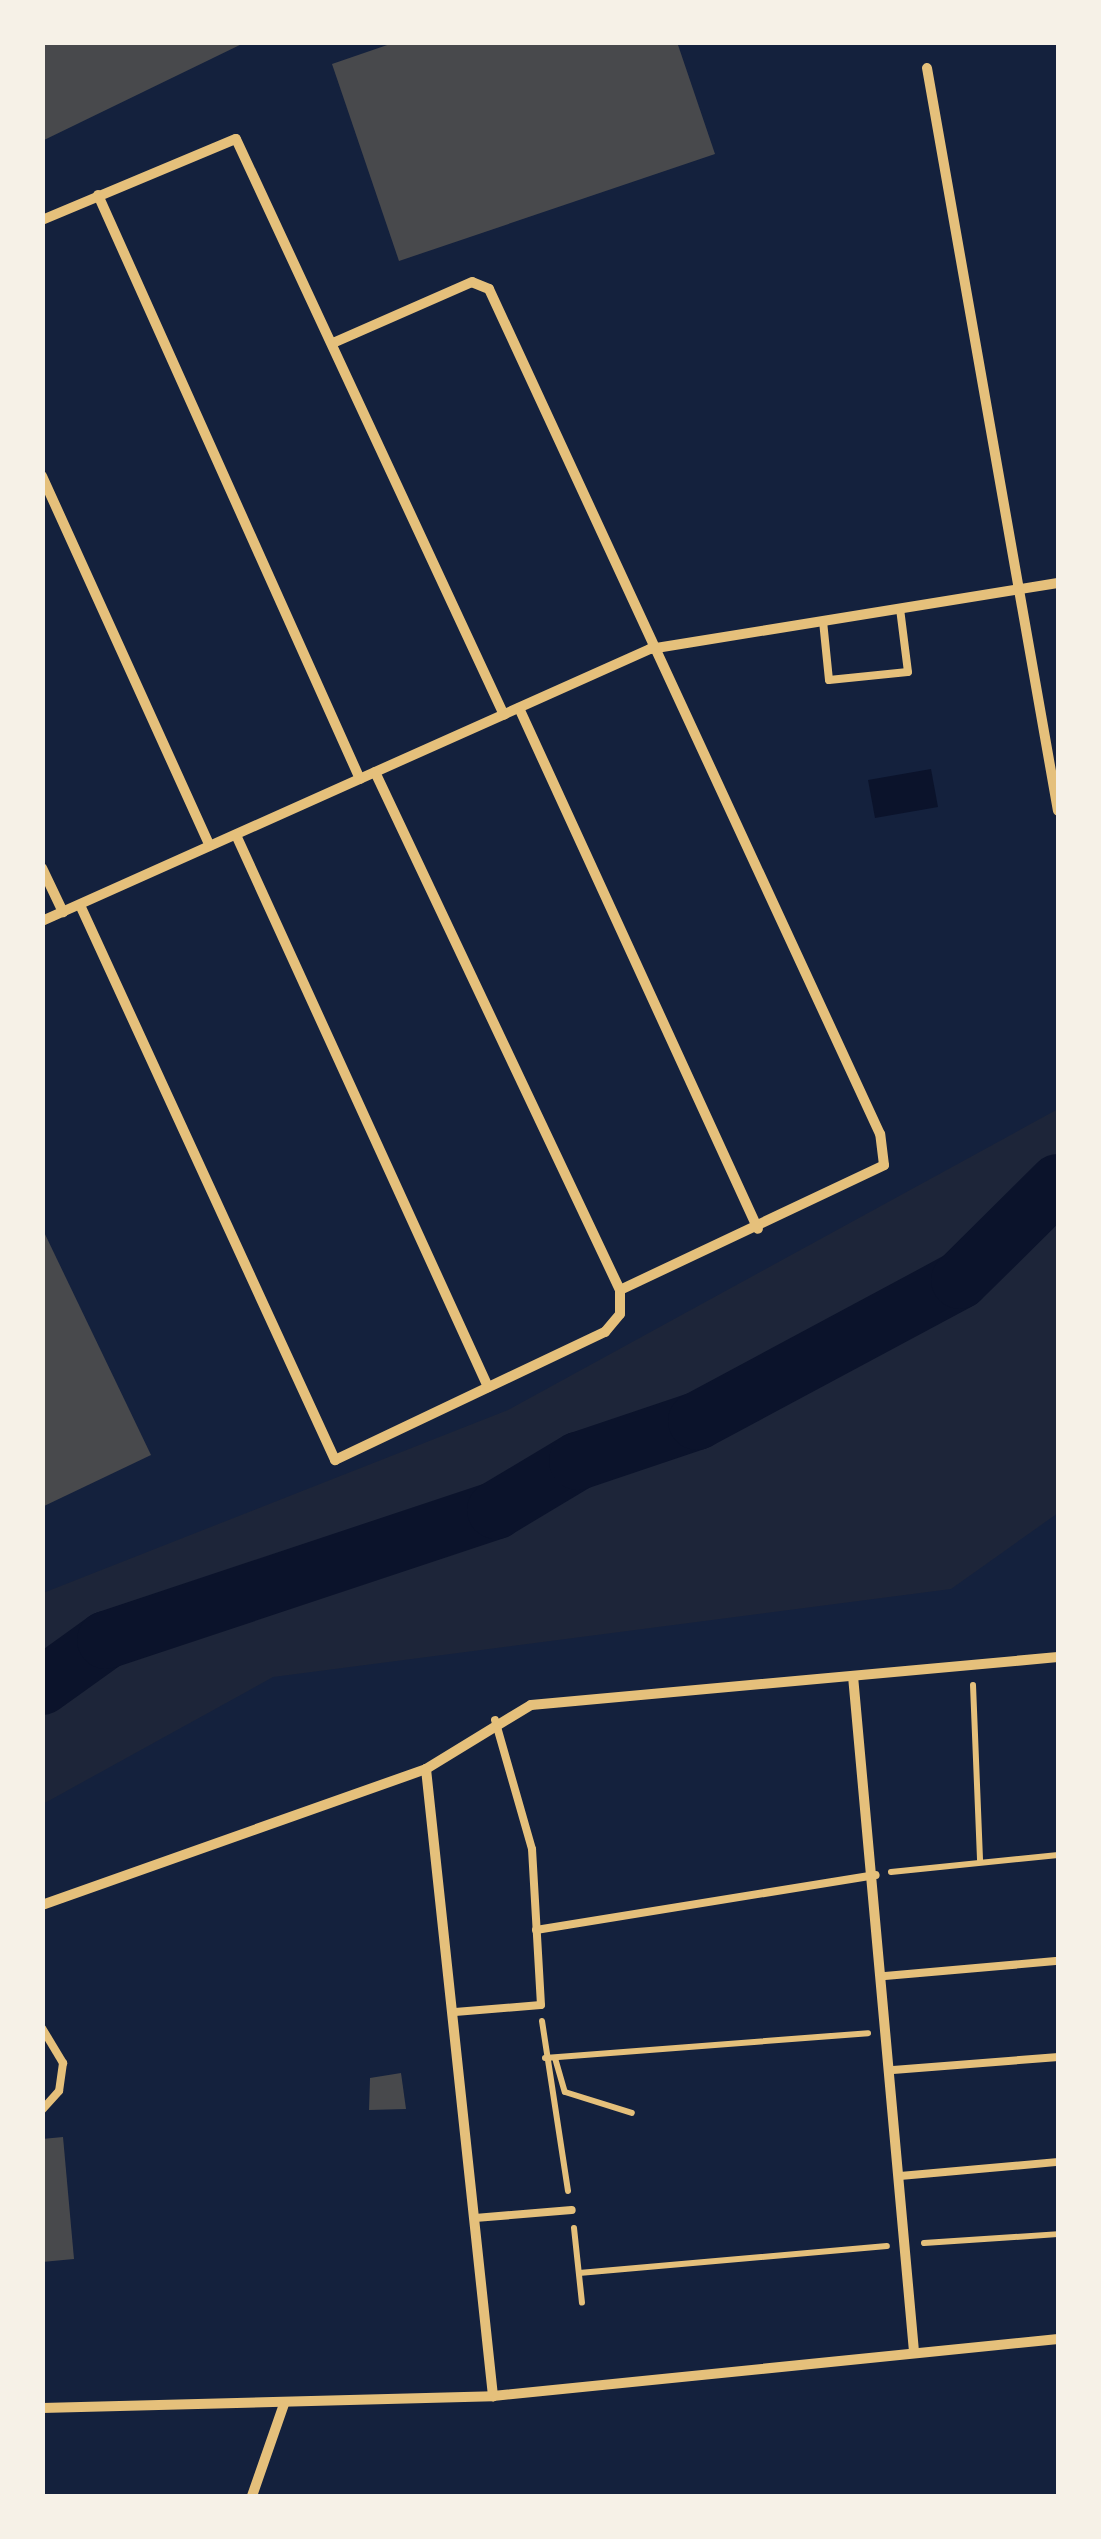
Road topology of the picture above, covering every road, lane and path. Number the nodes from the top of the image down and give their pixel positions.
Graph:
1 (927, 68) dead end
2 (98, 195) junction
3 (42, 220) edge
4 (335, 342) junction
5 (42, 476) edge
6 (1058, 583) edge
7 (1016, 590) junction
8 (900, 609) junction
9 (823, 621) junction
10 (650, 649) junction
11 (519, 708) junction
12 (504, 715) junction
13 (374, 772) junction
14 (360, 780) junction
15 (1058, 810) edge
16 (236, 835) junction
17 (210, 846) junction
18 (42, 868) edge
19 (80, 905) junction
20 (63, 912) junction
21 (42, 921) edge
22 (758, 1229) junction
23 (620, 1290) junction
24 (488, 1388) junction
25 (1058, 1657) edge
26 (972, 1664) junction
27 (853, 1676) junction
28 (495, 1720) junction
29 (426, 1768) junction
30 (1058, 1854) edge
31 (980, 1862) junction
32 (876, 1875) junction
33 (42, 1906) edge
34 (536, 1930) junction
35 (1058, 1961) edge
36 (885, 1976) junction
37 (541, 2005) junction
38 (455, 2012) junction
39 (42, 2028) edge
40 (890, 2032) junction
41 (1058, 2057) edge
42 (545, 2058) junction
43 (555, 2058) junction
44 (893, 2070) junction
45 (42, 2110) edge
46 (632, 2113) dead end
47 (1058, 2162) edge
48 (900, 2176) junction
49 (572, 2210) junction
50 (475, 2218) junction
51 (1058, 2234) edge
52 (904, 2245) junction
53 (579, 2273) junction
54 (582, 2303) dead end
55 (1058, 2339) edge
56 (914, 2352) junction
57 (492, 2396) junction
58 (284, 2404) junction
59 (42, 2408) edge
60 (252, 2496) edge

1 - 7 street
2 - 3 street
2 - 4 street
2 - 14 street
4 - 10 street
4 - 12 street
5 - 17 street
6 - 7 street
7 - 8 street
7 - 15 street
8 - 9 street
8 - 9 lane
9 - 10 street
10 - 11 street
10 - 22 street
11 - 12 street
11 - 22 street
12 - 13 street
13 - 14 street
13 - 23 street
14 - 16 street
16 - 17 street
16 - 24 street
17 - 19 street
18 - 20 street
19 - 20 street
19 - 24 street
20 - 21 street
22 - 23 street
23 - 24 street
25 - 26 street
26 - 27 street
26 - 31 path
27 - 28 street
27 - 32 street
28 - 29 street
28 - 34 lane
29 - 33 street
29 - 38 street
30 - 31 path
31 - 32 path
32 - 34 lane
32 - 36 street
34 - 37 lane
35 - 36 lane
36 - 40 street
37 - 38 lane
37 - 42 path
38 - 50 street
39 - 45 lane
40 - 43 path
40 - 44 street
41 - 44 lane
42 - 43 path
42 - 49 path
43 - 46 path
44 - 48 street
47 - 48 lane
48 - 52 street
49 - 50 lane
49 - 53 path
50 - 57 street
51 - 52 path
52 - 53 path
52 - 56 street
53 - 54 path
55 - 56 street
56 - 57 street
57 - 58 street
58 - 59 street
58 - 60 street

